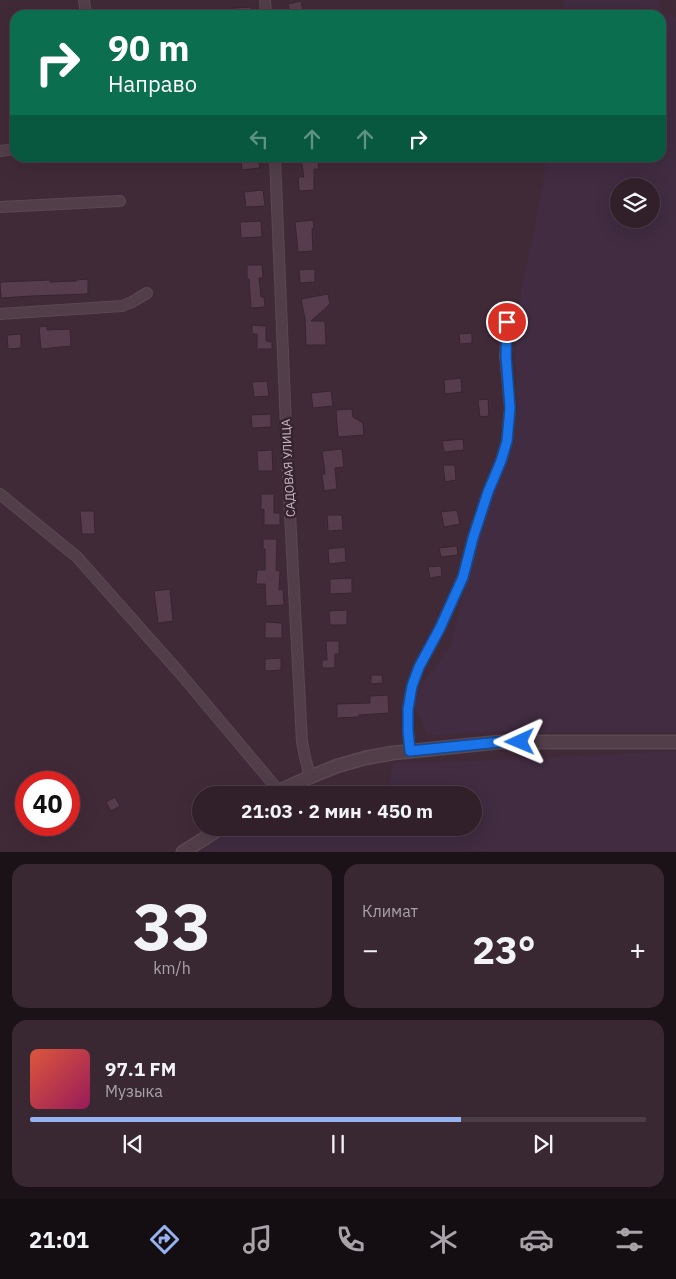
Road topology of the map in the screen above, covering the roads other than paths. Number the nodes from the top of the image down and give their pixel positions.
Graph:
1 (275, 162) edge
2 (120, 201) dead end
3 (0, 207) edge
4 (147, 293) dead end
5 (0, 314) edge
6 (507, 322) dead end
7 (0, 494) edge
8 (676, 742) edge
9 (410, 751) junction
10 (310, 777) junction
11 (270, 786) edge
12 (291, 786) edge
13 (208, 836) edge
14 (183, 852) edge

1 - 10 street, САДОВАЯ УЛИЦА
2 - 3 street
4 - 5 street
6 - 9 street
7 - 11 street
8 - 9 street
9 - 10 street
10 - 12 street
13 - 14 street

